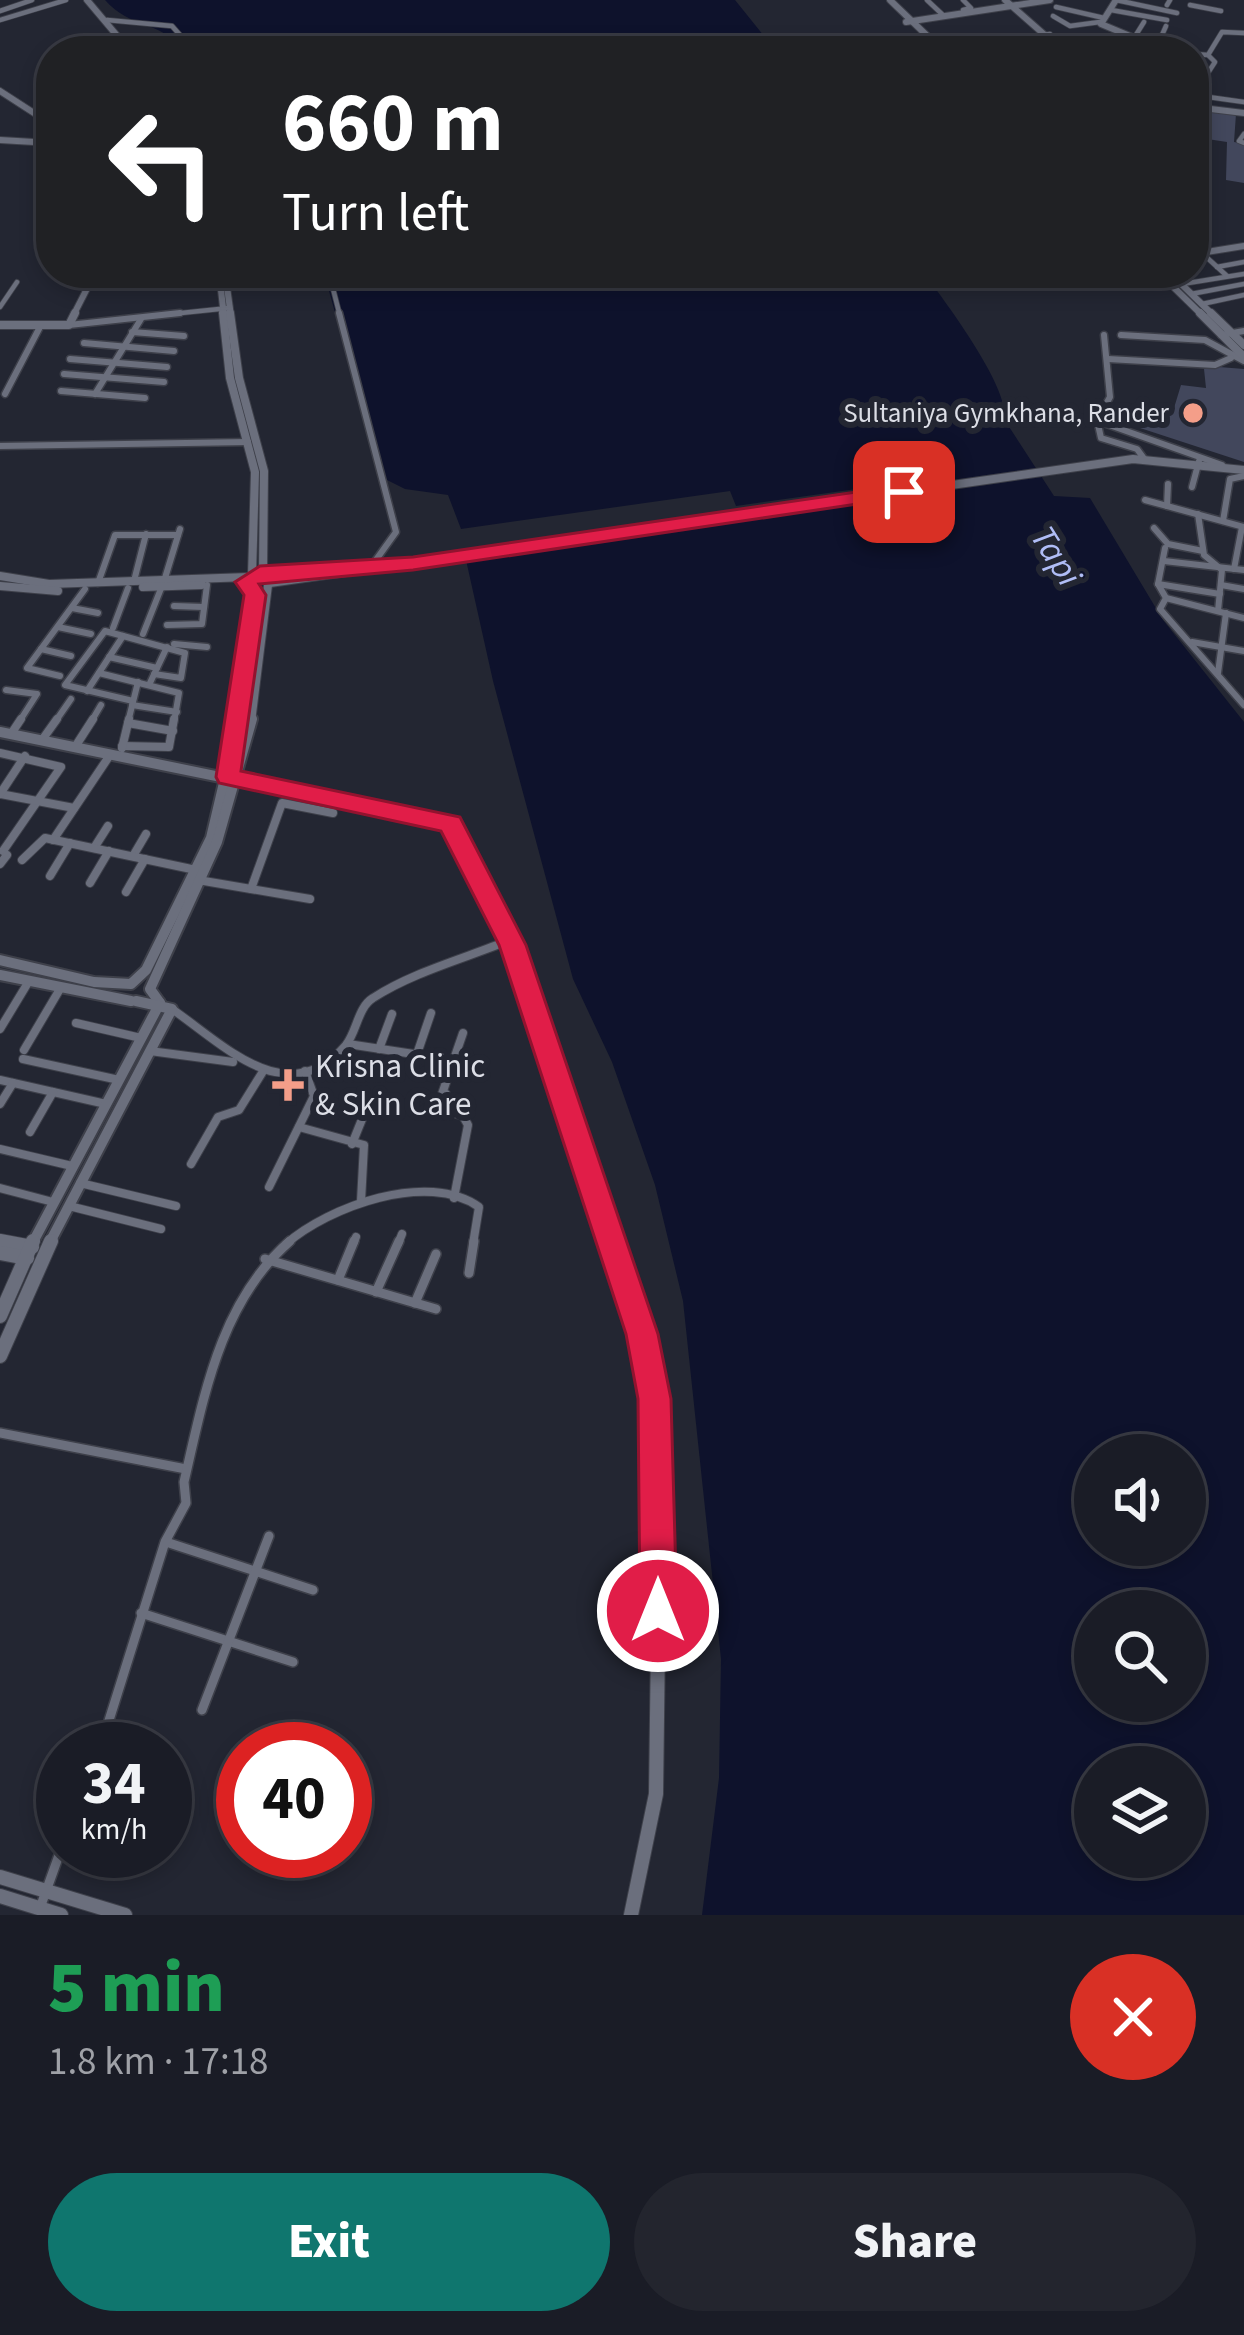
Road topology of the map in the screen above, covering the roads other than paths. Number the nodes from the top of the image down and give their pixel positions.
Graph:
1 (32, 0) edge
2 (66, 0) edge
3 (87, 0) edge
4 (886, 0) edge
5 (927, 0) edge
6 (952, 0) edge
7 (963, 0) edge
8 (977, 0) edge
9 (1036, 0) edge
10 (1050, 0) edge
11 (1116, 0) edge
12 (1012, 4) edge
13 (1191, 4) edge
14 (1056, 8) dead end
15 (987, 9) junction
16 (1111, 10) junction
17 (0, 11) edge
18 (964, 11) junction
19 (1222, 11) dead end
20 (1177, 13) dead end
21 (943, 15) junction
22 (1053, 16) dead end
23 (1119, 17) dead end
24 (1079, 19) dead end
25 (0, 20) edge
26 (107, 20) junction
27 (908, 20) junction
28 (1102, 20) junction
29 (1144, 22) dead end
30 (1086, 24) junction
31 (1111, 30) junction
32 (1244, 33) edge
33 (1047, 34) joint
34 (119, 36) edge
35 (181, 36) edge
36 (924, 36) edge
37 (1033, 36) edge
38 (1128, 36) edge
39 (1135, 36) edge
40 (1161, 36) edge
41 (1209, 53) edge
42 (1231, 89) dead end
43 (0, 91) edge
44 (1229, 100) junction
45 (1209, 101) edge
46 (1209, 104) edge
47 (1244, 109) edge
48 (36, 114) edge
49 (1244, 129) edge
50 (0, 140) edge
51 (36, 142) edge
52 (1244, 142) edge
53 (1243, 248) edge
54 (1209, 251) edge
55 (1209, 261) edge
56 (1244, 262) edge
57 (1217, 267) junction
58 (1244, 274) edge
59 (1228, 276) junction
60 (1209, 279) edge
61 (17, 282) dead end
62 (1241, 285) edge
63 (88, 288) edge
64 (224, 288) edge
65 (333, 288) edge
66 (1176, 288) edge
67 (1186, 288) edge
68 (1191, 294) junction
69 (1244, 295) edge
70 (1202, 304) junction
71 (0, 307) edge
72 (227, 309) junction
73 (142, 318) junction
74 (0, 325) edge
75 (41, 325) junction
76 (69, 325) junction
77 (1244, 331) edge
78 (132, 332) junction
79 (1104, 334) dead end
80 (1121, 334) dead end
81 (1227, 334) junction
82 (184, 336) dead end
83 (84, 344) dead end
84 (1244, 345) edge
85 (124, 346) junction
86 (174, 351) dead end
87 (1231, 358) junction
88 (70, 359) dead end
89 (1108, 359) junction
90 (1244, 359) edge
91 (113, 363) junction
92 (167, 367) dead end
93 (64, 374) dead end
94 (104, 378) junction
95 (164, 382) dead end
96 (61, 391) dead end
97 (5, 394) dead end
98 (94, 394) junction
99 (145, 398) dead end
100 (1096, 420) junction
101 (251, 442) junction
102 (0, 446) edge
103 (1145, 460) junction
104 (1199, 461) junction
105 (1222, 465) junction
106 (1244, 473) edge
107 (1168, 484) dead end
108 (1192, 487) dead end
109 (1145, 500) dead end
110 (1167, 506) junction
111 (1198, 514) junction
112 (1223, 520) junction
113 (1243, 527) edge
114 (1154, 528) dead end
115 (146, 534) junction
116 (1165, 548) dead end
117 (1203, 551) junction
118 (1163, 561) junction
119 (413, 563) junction
120 (373, 565) junction
121 (1217, 566) junction
122 (1239, 569) edge
123 (0, 576) edge
124 (258, 580) junction
125 (163, 582) junction
126 (16, 584) junction
127 (98, 584) junction
128 (131, 584) junction
129 (1158, 584) junction
130 (207, 585) junction
131 (0, 586) edge
132 (1244, 589) edge
133 (86, 590) junction
134 (1220, 590) junction
135 (1166, 598) junction
136 (174, 606) dead end
137 (204, 607) junction
138 (72, 608) junction
139 (1222, 612) junction
140 (98, 613) dead end
141 (1244, 618) edge
142 (167, 625) dead end
143 (187, 626) junction
144 (58, 627) junction
145 (112, 628) dead end
146 (91, 634) dead end
147 (143, 634) dead end
148 (123, 635) junction
149 (1189, 642) junction
150 (171, 645) junction
151 (188, 645) junction
152 (1222, 646) junction
153 (207, 647) dead end
154 (40, 649) junction
155 (1244, 651) edge
156 (71, 656) dead end
157 (110, 657) junction
158 (156, 671) junction
159 (99, 673) junction
160 (1218, 674) junction
161 (60, 676) dead end
162 (138, 682) junction
163 (149, 685) junction
164 (6, 690) dead end
165 (87, 691) junction
166 (1240, 695) edge
167 (71, 699) dead end
168 (132, 703) junction
169 (101, 705) dead end
170 (1244, 705) edge
171 (177, 712) junction
172 (128, 723) junction
173 (172, 731) junction
174 (6, 733) edge
175 (42, 740) junction
176 (75, 747) junction
177 (118, 752) junction
178 (0, 753) edge
179 (25, 756) junction
180 (228, 777) junction
181 (242, 779) junction
182 (0, 794) edge
183 (36, 800) junction
184 (74, 808) junction
185 (332, 813) dead end
186 (108, 826) dead end
187 (146, 834) dead end
188 (53, 840) junction
189 (70, 844) junction
190 (94, 848) junction
191 (109, 851) junction
192 (5, 853) edge
193 (133, 856) junction
194 (145, 859) junction
195 (22, 860) dead end
196 (0, 864) edge
197 (196, 870) junction
198 (50, 876) dead end
199 (204, 881) junction
200 (90, 883) dead end
201 (251, 889) junction
202 (126, 892) dead end
203 (310, 899) dead end
204 (510, 940) junction
205 (0, 961) edge
206 (0, 975) edge
207 (28, 982) junction
208 (131, 984) junction
209 (60, 989) junction
210 (150, 989) junction
211 (134, 1001) junction
212 (166, 1006) junction
213 (430, 1013) dead end
214 (392, 1014) dead end
215 (76, 1023) dead end
216 (0, 1029) edge
217 (463, 1033) dead end
218 (142, 1038) junction
219 (347, 1044) junction
220 (379, 1048) junction
221 (150, 1051) junction
222 (417, 1054) junction
223 (453, 1060) junction
224 (235, 1061) junction
225 (305, 1071) junction
226 (262, 1073) junction
227 (0, 1080) edge
228 (119, 1080) junction
229 (13, 1083) junction
230 (52, 1092) junction
231 (369, 1102) dead end
232 (0, 1104) edge
233 (106, 1104) junction
234 (298, 1127) junction
235 (30, 1132) dead end
236 (352, 1144) junction
237 (0, 1150) edge
238 (191, 1164) dead end
239 (73, 1166) junction
240 (80, 1183) junction
241 (269, 1187) dead end
242 (0, 1188) edge
243 (454, 1198) junction
244 (361, 1201) junction
245 (53, 1202) junction
246 (68, 1206) junction
247 (176, 1206) dead end
248 (160, 1229) dead end
249 (402, 1234) dead end
250 (356, 1237) dead end
251 (0, 1240) edge
252 (0, 1252) edge
253 (28, 1252) junction
254 (436, 1253) dead end
255 (44, 1256) junction
256 (265, 1259) junction
257 (470, 1273) dead end
258 (338, 1280) junction
259 (376, 1292) junction
260 (415, 1303) junction
261 (436, 1309) dead end
262 (0, 1316) edge
263 (0, 1356) edge
264 (0, 1433) edge
265 (186, 1469) junction
266 (269, 1536) dead end
267 (165, 1542) junction
268 (255, 1573) junction
269 (313, 1590) dead end
270 (141, 1612) junction
271 (229, 1642) junction
272 (293, 1662) dead end
273 (202, 1710) dead end
274 (108, 1722) edge
275 (0, 1876) edge
276 (50, 1878) edge
277 (45, 1890) junction
278 (0, 1896) edge
279 (40, 1908) junction
280 (61, 1915) edge
281 (125, 1915) edge
282 (631, 1915) edge

1 - 17 street
2 - 25 street
3 - 26 street
4 - 27 street
5 - 21 street
6 - 18 street
7 - 18 street
8 - 15 street
9 - 12 street
10 - 12 street
11 - 16 street
11 - 20 street
12 - 15 street
12 - 33 street
13 - 19 street
14 - 28 street
15 - 18 street
16 - 28 street
16 - 40 street
18 - 21 street
21 - 27 street
22 - 30 street
23 - 31 street
24 - 30 street
26 - 34 street
26 - 35 street
27 - 36 street
28 - 30 street
28 - 31 street
29 - 39 street
31 - 38 street
32 - 41 street
33 - 37 street
42 - 44 street
43 - 48 street
44 - 45 street
44 - 47 street
46 - 47 street
49 - 52 street
50 - 51 street
53 - 54 street
55 - 57 street
56 - 57 street
57 - 59 street
58 - 59 street
59 - 60 street
59 - 62 street
61 - 71 street
62 - 68 street
63 - 76 street
64 - 72 street
65 - 120 street
66 - 81 street
67 - 68 street
68 - 70 street
69 - 70 street
70 - 81 street
72 - 73 street
72 - 101 street
73 - 76 street
73 - 78 street
74 - 75 street
75 - 76 street
75 - 97 street
77 - 81 street
78 - 82 street
78 - 85 street
79 - 89 street
80 - 87 street
81 - 84 street
81 - 90 street
83 - 85 street
85 - 86 street
85 - 91 street
87 - 89 street
87 - 90 street
88 - 91 street
89 - 100 street
91 - 92 street
91 - 94 street
93 - 94 street
94 - 95 street
94 - 98 street
96 - 98 street
98 - 99 street
100 - 103 street
100 - 105 street
101 - 102 street
101 - 124 street
103 - 104 street
103 - 119 street
104 - 105 street
104 - 108 street
105 - 106 street
106 - 112 street
107 - 110 street
109 - 110 street
110 - 111 street
111 - 112 street
111 - 117 street
112 - 113 street
113 - 122 street
114 - 117 street
115 - 125 street
115 - 127 street
115 - 128 street
116 - 118 street
117 - 121 street
118 - 121 street
118 - 129 street
119 - 120 street
119 - 124 street
120 - 124 street
121 - 122 street
121 - 134 street
123 - 126 street
124 - 125 street
124 - 130 street
124 - 180 street
124 - 181 street
125 - 128 street
125 - 130 street
125 - 147 street
126 - 127 street
126 - 131 street
126 - 133 street
127 - 128 street
128 - 133 street
128 - 145 street
129 - 134 street
129 - 135 street
130 - 137 street
132 - 134 street
133 - 138 street
134 - 139 street
135 - 139 street
135 - 149 street
136 - 137 street
137 - 143 street
138 - 140 street
138 - 144 street
139 - 141 street
139 - 152 street
142 - 143 street
143 - 151 street
144 - 146 street
144 - 154 street
148 - 150 street
148 - 157 street
148 - 165 street
149 - 152 street
149 - 160 street
150 - 151 street
150 - 158 street
150 - 158 street
151 - 153 street
152 - 155 street
152 - 160 street
154 - 156 street
154 - 161 street
157 - 158 street
157 - 159 street
158 - 163 street
159 - 162 street
159 - 165 street
160 - 166 street
162 - 163 street
162 - 168 street
163 - 171 street
164 - 174 street
165 - 168 street
166 - 170 street
167 - 175 street
168 - 171 street
168 - 172 street
169 - 176 street
171 - 173 street
172 - 173 street
172 - 177 street
173 - 177 street
174 - 175 street
175 - 176 street
176 - 177 street
177 - 180 street
177 - 184 street
178 - 179 street
179 - 182 street
179 - 183 street
180 - 181 street
180 - 197 street
181 - 199 street
181 - 204 street
182 - 183 street
183 - 184 street
183 - 192 street
184 - 188 street
185 - 201 street
186 - 190 street
187 - 193 street
188 - 189 street
188 - 195 street
189 - 190 street
189 - 198 street
190 - 191 street
191 - 193 street
191 - 200 street
192 - 196 street
193 - 194 street
194 - 197 street
194 - 202 street
197 - 208 street
199 - 201 street
199 - 210 street
201 - 203 street
204 - 219 street
204 - 282 street
205 - 208 street
206 - 207 street
207 - 209 street
207 - 216 street
208 - 210 street
208 - 211 street
209 - 211 street
209 - 228 street
210 - 211 street
210 - 212 street
211 - 212 street
212 - 218 street
212 - 221 street
212 - 224 street
213 - 222 street
214 - 220 street
215 - 218 street
217 - 223 street
218 - 228 street
219 - 220 street
219 - 225 street
220 - 222 street
221 - 224 street
221 - 240 street
222 - 223 street
223 - 243 street
224 - 226 street
225 - 226 street
225 - 234 street
226 - 238 street
227 - 229 street
228 - 233 street
229 - 230 street
229 - 232 street
230 - 233 street
230 - 235 street
231 - 236 street
233 - 239 street
234 - 236 street
234 - 241 street
236 - 244 street
237 - 239 street
239 - 245 street
240 - 246 street
240 - 247 street
242 - 245 street
243 - 244 street
243 - 257 street
244 - 256 street
245 - 253 street
246 - 248 street
246 - 255 street
249 - 259 street
250 - 258 street
251 - 253 street
252 - 253 street
253 - 255 street
253 - 262 street
254 - 260 street
255 - 263 street
256 - 258 street
256 - 265 street
258 - 259 street
259 - 260 street
260 - 261 street
264 - 265 street
265 - 267 street
266 - 268 street
267 - 268 street
267 - 270 street
268 - 269 street
268 - 271 street
270 - 271 street
270 - 274 street
271 - 272 street
271 - 273 street
275 - 277 street
276 - 277 street
277 - 279 street
277 - 281 street
278 - 279 street
279 - 280 street

